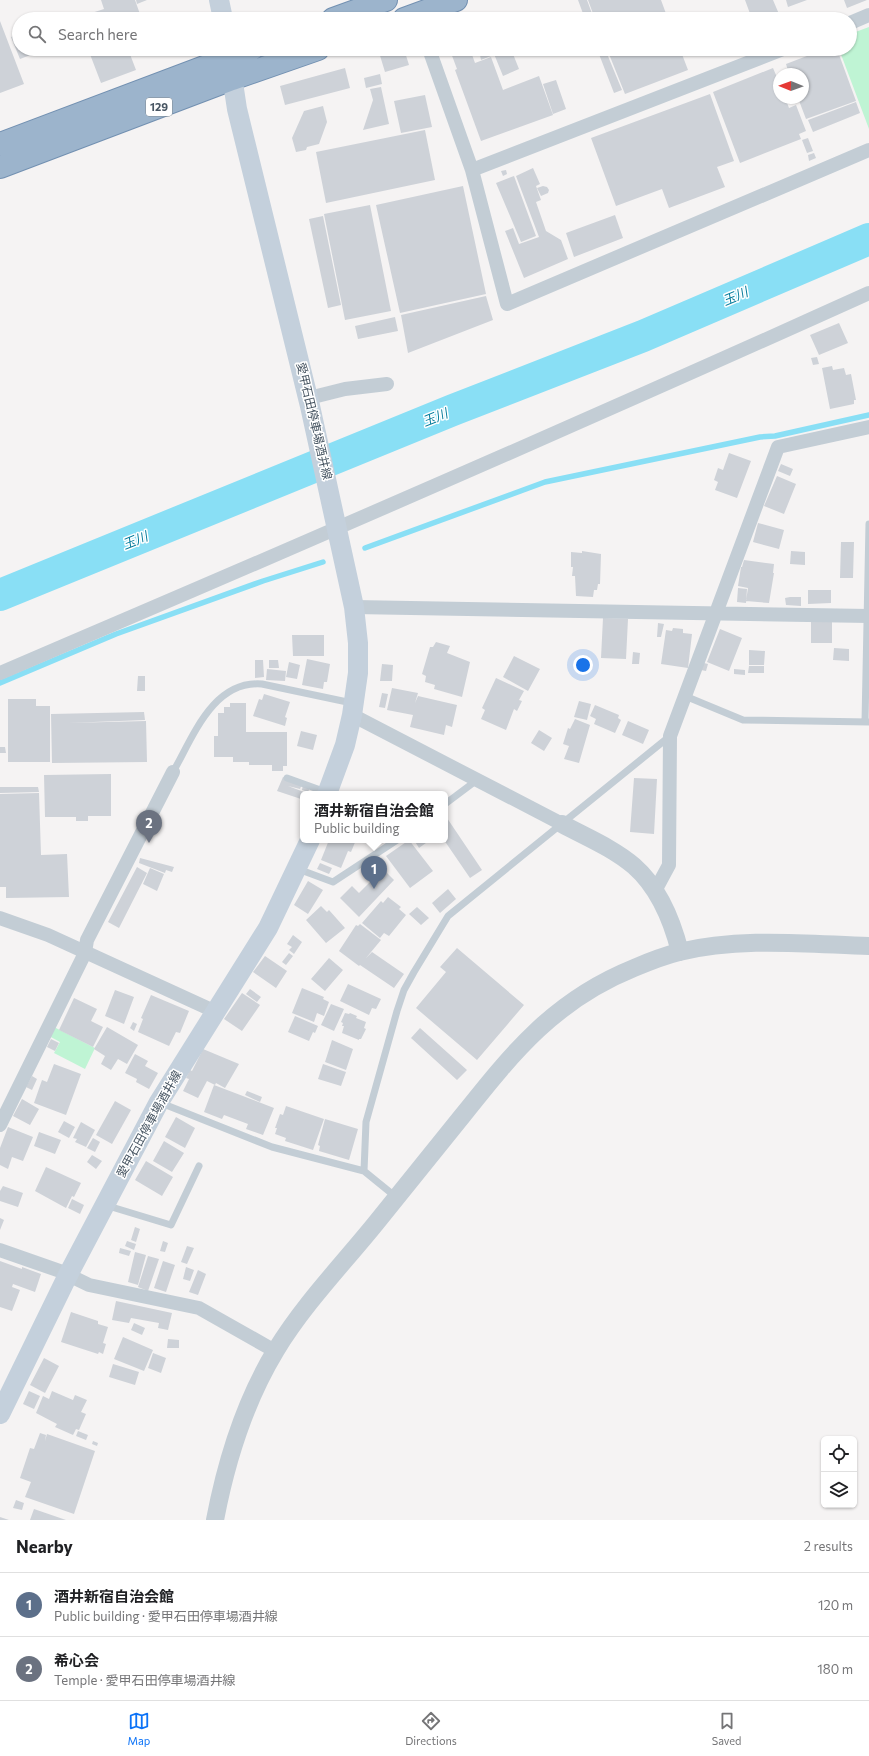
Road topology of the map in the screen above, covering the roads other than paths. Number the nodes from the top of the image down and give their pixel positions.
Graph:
1 (219, 0) edge
2 (386, 0) edge
3 (456, 0) edge
4 (222, 12) edge
5 (353, 12) edge
6 (427, 12) edge
7 (869, 15) edge
8 (857, 20) edge
9 (240, 56) edge
10 (271, 56) edge
11 (431, 56) edge
12 (765, 56) edge
13 (230, 62) edge
14 (0, 144) edge
15 (869, 150) edge
16 (0, 167) edge
17 (472, 170) junction
18 (869, 293) edge
19 (387, 384) dead end
20 (310, 402) junction
21 (869, 427) edge
22 (869, 524) edge
23 (338, 529) junction
24 (354, 607) junction
25 (716, 612) junction
26 (868, 616) edge
27 (0, 673) edge
28 (685, 696) junction
29 (353, 709) junction
30 (867, 722) edge
31 (670, 736) junction
32 (173, 772) joint
33 (287, 778) dead end
34 (477, 780) junction
35 (322, 791) edge
36 (328, 791) edge
37 (448, 802) edge
38 (562, 824) junction
39 (309, 843) edge
40 (392, 843) edge
41 (297, 869) junction
42 (655, 891) junction
43 (0, 918) edge
44 (869, 946) edge
45 (680, 952) junction
46 (85, 953) junction
47 (214, 1011) junction
48 (159, 1102) junction
49 (0, 1125) edge
50 (200, 1166) dead end
51 (364, 1171) junction
52 (396, 1197) junction
53 (105, 1205) junction
54 (0, 1250) edge
55 (68, 1275) junction
56 (275, 1351) junction
57 (0, 1414) edge
58 (215, 1520) edge

1 - 4 main road
2 - 5 highway
3 - 6 highway
7 - 8 street
9 - 13 highway, 129
10 - 13 highway, 129
11 - 17 street
12 - 17 street
13 - 14 highway, 129
13 - 16 highway, 129
13 - 20 main road, 愛甲石田停車場酒井線
15 - 17 street
18 - 23 street
19 - 20 street
20 - 23 main road, 愛甲石田停車場酒井線
21 - 25 street
22 - 26 lane
23 - 24 main road, 愛甲石田停車場酒井線
23 - 27 street
24 - 25 street
24 - 29 main road, 愛甲石田停車場酒井線
25 - 26 street
25 - 28 street
26 - 30 lane
28 - 30 lane
28 - 31 street
29 - 32 lane
29 - 34 street
29 - 36 main road, 愛甲石田停車場酒井線
31 - 38 lane
31 - 42 street
32 - 46 street
33 - 35 lane
34 - 37 lane
34 - 38 street
38 - 42 street
38 - 51 lane
39 - 41 main road, 愛甲石田停車場酒井線
40 - 41 lane
41 - 47 main road, 愛甲石田停車場酒井線
42 - 45 street
43 - 46 street
44 - 45 street
45 - 52 street
46 - 47 street
46 - 49 street
47 - 48 main road, 愛甲石田停車場酒井線
48 - 51 lane
48 - 53 main road, 愛甲石田停車場酒井線
50 - 53 lane
51 - 52 lane
52 - 56 street
53 - 55 main road, 愛甲石田停車場酒井線
54 - 55 street
55 - 56 street
55 - 57 main road, 愛甲石田停車場酒井線
56 - 58 street

